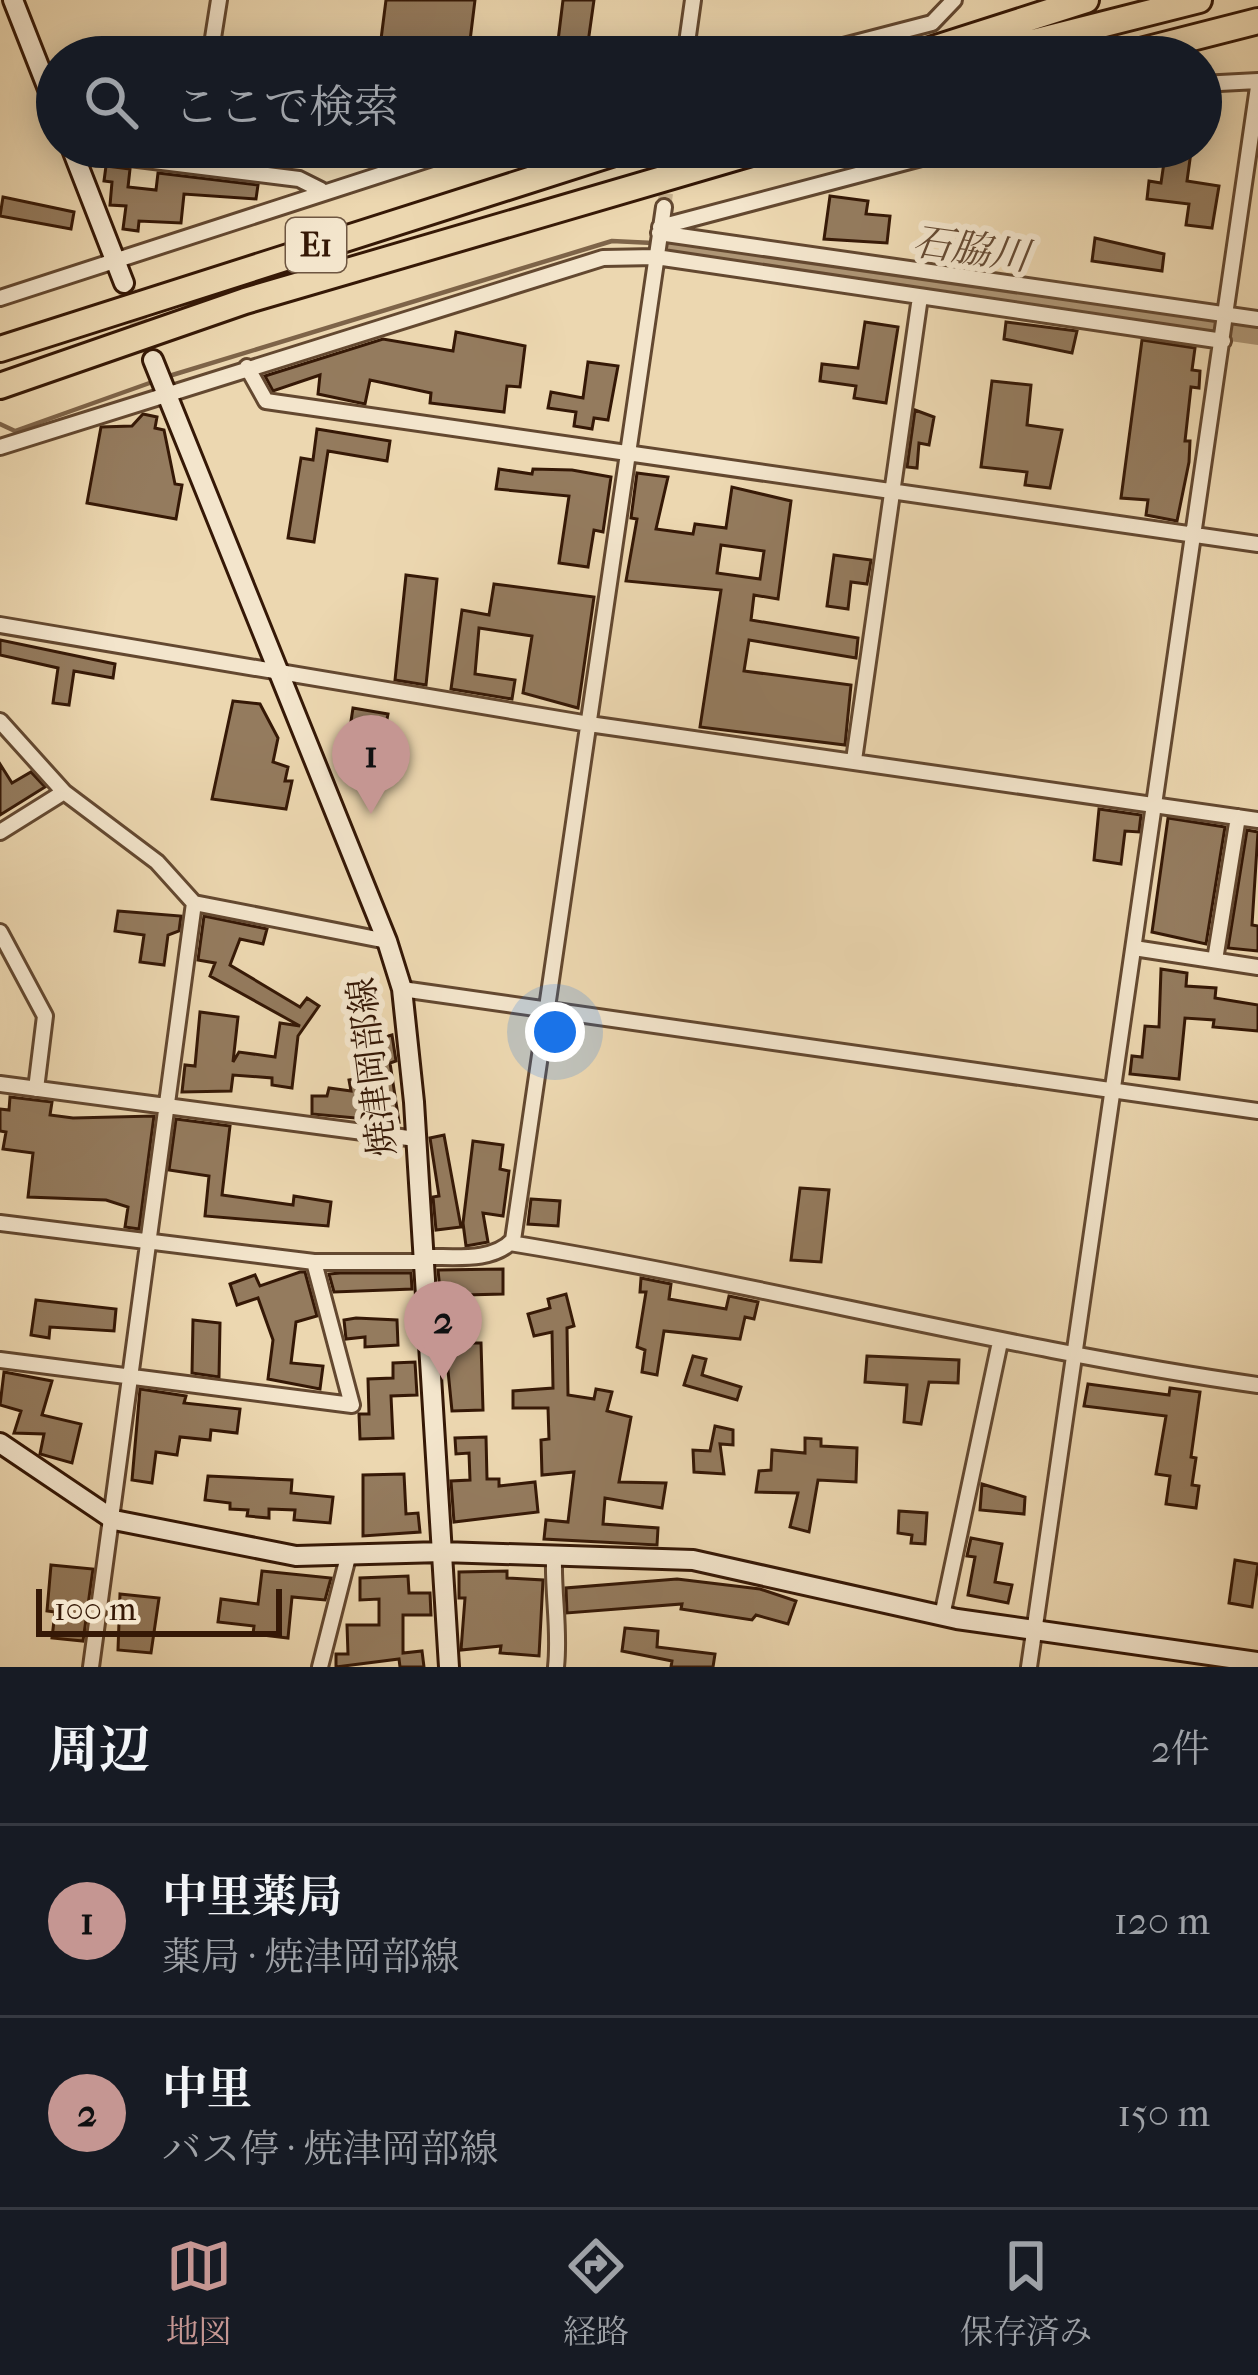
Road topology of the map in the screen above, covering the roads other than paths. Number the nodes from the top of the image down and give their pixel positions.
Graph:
1 (13, 0) edge
2 (219, 0) edge
3 (693, 0) edge
4 (954, 0) edge
5 (1086, 0) edge
6 (1199, 0) edge
7 (1258, 25) edge
8 (213, 36) edge
9 (688, 36) edge
10 (882, 36) edge
11 (974, 36) edge
12 (1057, 36) edge
13 (1206, 36) edge
14 (36, 59) edge
15 (1222, 84) edge
16 (1258, 84) edge
17 (80, 168) edge
18 (212, 168) edge
19 (396, 168) edge
20 (567, 168) edge
21 (700, 168) edge
22 (886, 168) edge
23 (322, 190) junction
24 (664, 207) tunnel mouth
25 (660, 230) junction
26 (656, 257) junction
27 (116, 259) junction
28 (124, 283) tunnel mouth
29 (920, 297) junction
30 (0, 298) edge
31 (1226, 315) junction
32 (1258, 319) edge
33 (1223, 341) junction
34 (0, 349) edge
35 (152, 360) tunnel mouth
36 (247, 367) junction
37 (0, 386) edge
38 (168, 395) junction
39 (0, 447) edge
40 (626, 455) junction
41 (890, 492) junction
42 (1195, 535) junction
43 (1258, 544) edge
44 (0, 625) edge
45 (281, 676) junction
46 (0, 721) edge
47 (589, 724) junction
48 (854, 760) junction
49 (64, 792) junction
50 (1154, 805) junction
51 (1238, 817) junction
52 (1258, 820) edge
53 (0, 832) edge
54 (194, 903) junction
55 (0, 932) edge
56 (387, 941) junction
57 (1134, 948) junction
58 (1215, 960) junction
59 (17, 965) junction
60 (1258, 967) edge
61 (0, 973) edge
62 (402, 989) junction
63 (547, 1009) junction
64 (0, 1084) edge
65 (36, 1088) junction
66 (1113, 1090) junction
67 (167, 1105) junction
68 (1258, 1111) edge
69 (416, 1139) junction
70 (0, 1223) edge
71 (149, 1242) junction
72 (510, 1243) junction
73 (423, 1259) junction
74 (314, 1262) junction
75 (1000, 1342) junction
76 (1073, 1358) junction
77 (0, 1360) edge
78 (130, 1376) junction
79 (1258, 1385) edge
80 (0, 1443) edge
81 (114, 1520) junction
82 (442, 1552) junction
83 (348, 1557) junction
84 (554, 1558) junction
85 (942, 1616) junction
86 (1034, 1631) junction
87 (1258, 1662) edge
88 (91, 1667) edge
89 (320, 1667) edge
90 (449, 1667) edge
91 (556, 1667) edge
92 (1029, 1667) edge

1 - 14 main road
2 - 8 street
3 - 9 street
4 - 10 street
5 - 11 highway
6 - 12 highway
7 - 13 highway
15 - 16 street
16 - 31 street
17 - 27 main road
18 - 23 street
19 - 23 street
20 - 34 highway, E1
21 - 37 highway, E1
22 - 25 street
23 - 27 street
24 - 25 street
25 - 26 street
25 - 31 street
26 - 29 street
26 - 36 street
26 - 40 street
27 - 28 main road
27 - 30 street
29 - 33 street
29 - 41 street
31 - 32 street
31 - 33 street
33 - 42 street
35 - 38 main road, 焼津岡部線
36 - 38 street
36 - 40 street
38 - 39 street
38 - 45 main road, 焼津岡部線
40 - 41 street
40 - 47 street
41 - 42 street
41 - 48 street
42 - 43 street
42 - 50 street
44 - 45 street
45 - 47 street
45 - 56 main road, 焼津岡部線
46 - 49 street
47 - 48 street
47 - 63 street
48 - 50 street
49 - 53 street
49 - 54 street
50 - 51 street
50 - 57 street
51 - 52 street
51 - 58 street
54 - 56 street
54 - 67 street
55 - 59 street
56 - 62 main road, 焼津岡部線
57 - 58 street
57 - 66 street
58 - 60 street
59 - 61 street
59 - 65 street
62 - 63 street
62 - 69 main road, 焼津岡部線
63 - 66 street
63 - 72 street
64 - 65 street
65 - 67 street
66 - 68 street
66 - 76 street
67 - 69 street
67 - 71 street
69 - 73 main road, 焼津岡部線
70 - 71 street
71 - 74 street
71 - 78 street
72 - 73 street
72 - 75 street
73 - 74 street
73 - 82 main road, 焼津岡部線
74 - 78 street
75 - 76 street
75 - 85 street
76 - 79 street
76 - 86 street
77 - 78 street
78 - 81 street
80 - 81 main road
81 - 83 main road
81 - 88 street
82 - 83 main road
82 - 84 main road
82 - 90 main road, 焼津岡部線
83 - 89 street
84 - 85 main road
84 - 91 street
85 - 86 main road
86 - 87 main road
86 - 92 street

